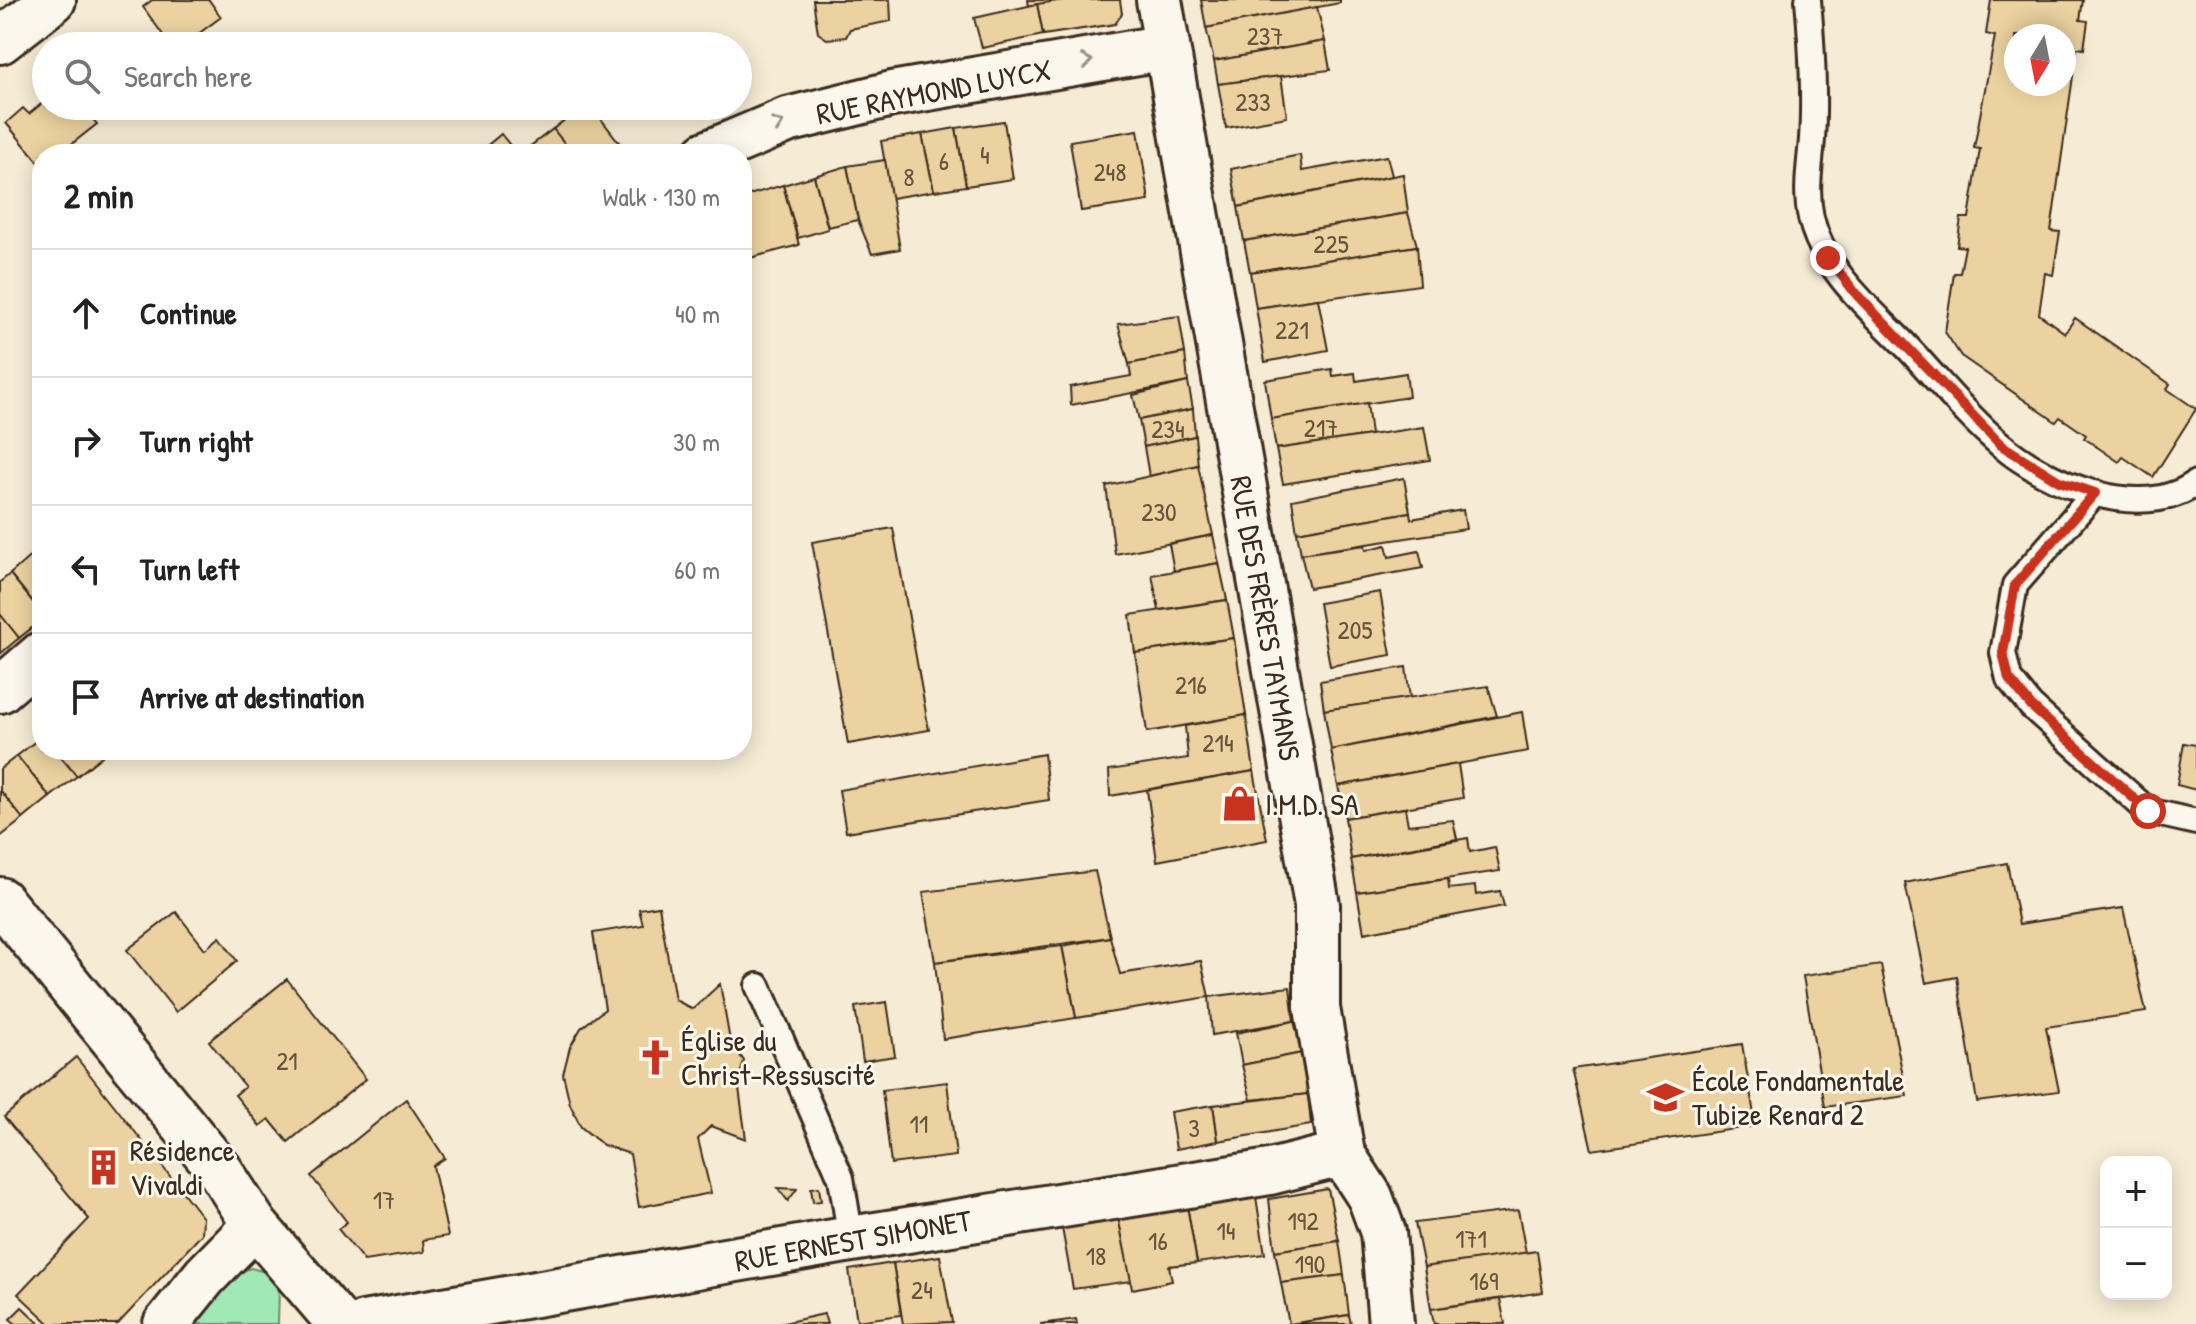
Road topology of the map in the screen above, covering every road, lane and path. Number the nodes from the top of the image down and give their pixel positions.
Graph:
1 (53, 0) edge
2 (1159, 0) edge
3 (1808, 0) edge
4 (0, 41) edge
5 (1167, 47) junction
6 (730, 144) edge
7 (2196, 483) edge
8 (2095, 493) junction
9 (32, 663) edge
10 (0, 690) edge
11 (2196, 822) edge
12 (0, 900) edge
13 (758, 986) dead end
14 (1342, 1154) junction
15 (255, 1225) junction
16 (851, 1239) junction
17 (166, 1324) edge
18 (340, 1324) edge
19 (364, 1324) edge
20 (1391, 1324) edge

1 - 4 street
2 - 5 street, RUE DES FRÈRES TAYMANS
3 - 8 lane
6 -> 5 street, RUE RAYMOND LUYCX
5 - 14 street, RUE DES FRÈRES TAYMANS
7 - 8 lane
8 - 11 lane
9 - 10 street
12 - 15 street
13 - 16 lane
14 - 16 street, RUE ERNEST SIMONET
14 - 20 street, RUE DES FRÈRES TAYMANS
15 - 17 street
15 - 18 street
16 - 19 street, RUE ERNEST SIMONET

